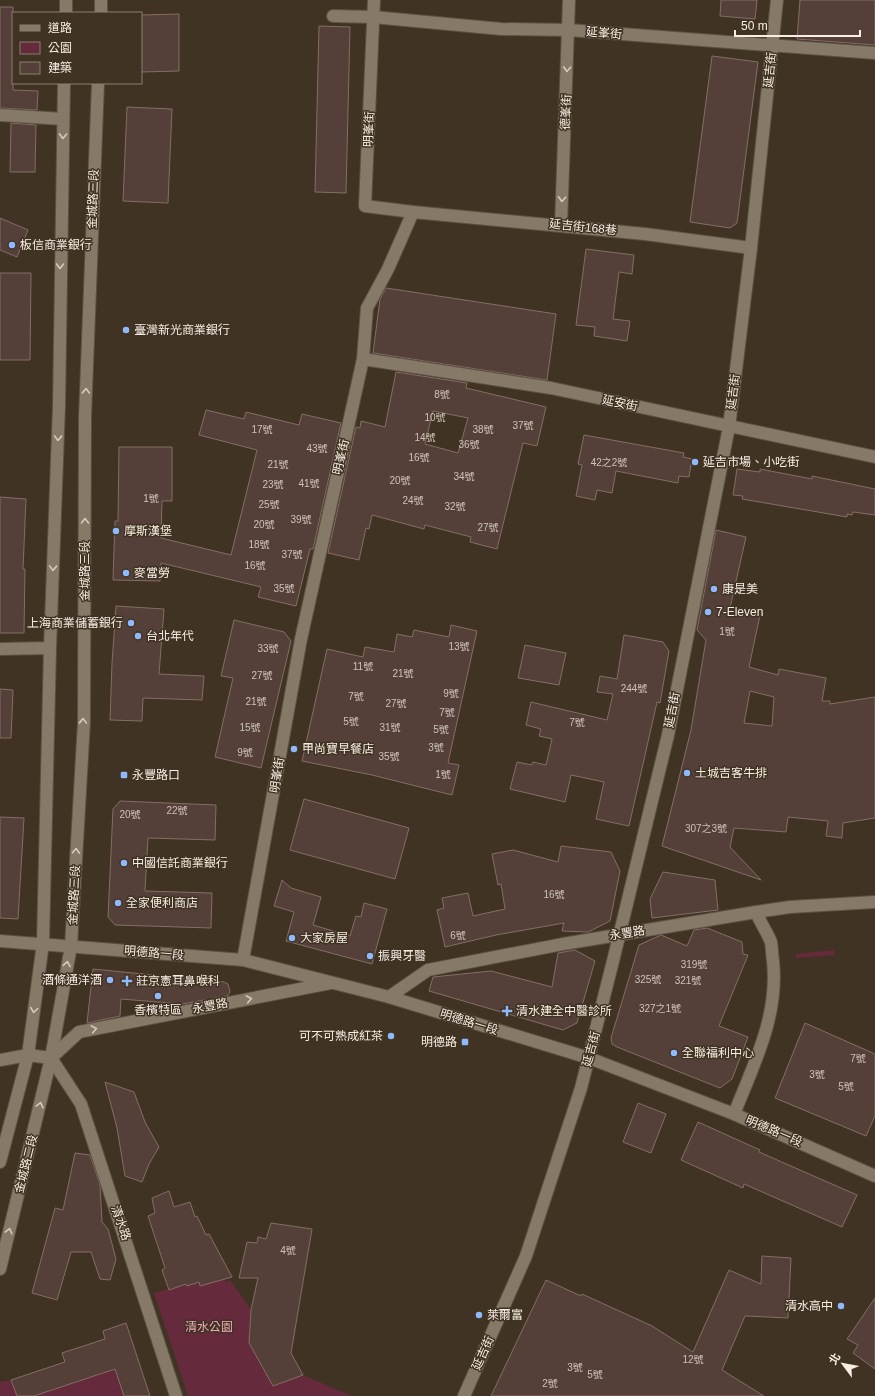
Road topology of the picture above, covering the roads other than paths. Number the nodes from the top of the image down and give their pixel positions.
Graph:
1 (66, 0) edge
2 (101, 0) edge
3 (374, 0) edge
4 (569, 0) edge
5 (778, 0) edge
6 (66, 12) edge
7 (100, 12) edge
8 (333, 16) dead end
9 (373, 17) junction
10 (569, 30) junction
11 (773, 44) junction
12 (875, 53) edge
13 (64, 84) edge
14 (98, 84) edge
15 (0, 115) edge
16 (63, 120) junction
17 (413, 212) junction
18 (561, 225) junction
19 (751, 248) junction
20 (363, 359) junction
21 (729, 426) junction
22 (875, 457) edge
23 (50, 648) junction
24 (0, 649) edge
25 (875, 902) edge
26 (756, 912) junction
27 (620, 934) junction
28 (0, 941) edge
29 (43, 943) junction
30 (71, 946) junction
31 (243, 960) junction
32 (334, 982) junction
33 (389, 997) junction
34 (28, 1055) junction
35 (51, 1058) junction
36 (589, 1058) junction
37 (0, 1060) edge
38 (734, 1114) junction
39 (0, 1162) edge
40 (875, 1176) edge
41 (0, 1269) edge
42 (176, 1396) edge
43 (464, 1396) edge

1 - 6 street
2 - 7 street
3 - 9 street, 明峯街
4 - 10 street, 德峯街
5 - 11 street, 延吉街
8 - 9 street, 延峯街
9 - 10 street, 延峯街
9 - 17 street, 明峯街
10 - 11 street, 延峯街
10 -> 18 street, 德峯街
11 - 12 street, 延峯街
11 - 19 street, 延吉街
13 - 16 street
30 -> 14 street, 金城路三段
15 - 16 street
16 -> 23 street
17 - 18 street, 延吉街168巷
17 - 20 street, 明峯街
18 - 19 street, 延吉街168巷
19 - 21 street, 延吉街
20 - 21 street, 延安街
20 - 31 street, 明峯街
21 - 22 street, 延安街
21 - 27 street, 延吉街
23 - 24 street
23 - 29 street
25 - 26 street, 永豐路
26 - 27 street, 永豐路
26 - 38 street
27 - 33 street, 永豐路
27 - 36 street, 延吉街
28 - 29 street, 明德路一段
29 - 30 street, 明德路一段
29 -> 34 street
30 - 31 street, 明德路一段
35 -> 30 street, 金城路三段
31 - 32 street, 明德路一段
32 - 33 street, 明德路一段
35 -> 32 street, 永豐路
33 - 36 street, 明德路一段
34 - 35 street
34 - 37 street
34 - 39 street, 金城路二段
41 -> 35 street, 金城路二段
35 - 42 street, 清水路
36 - 38 street, 明德路一段
36 - 43 street, 延吉街
38 - 40 street, 明德路一段

